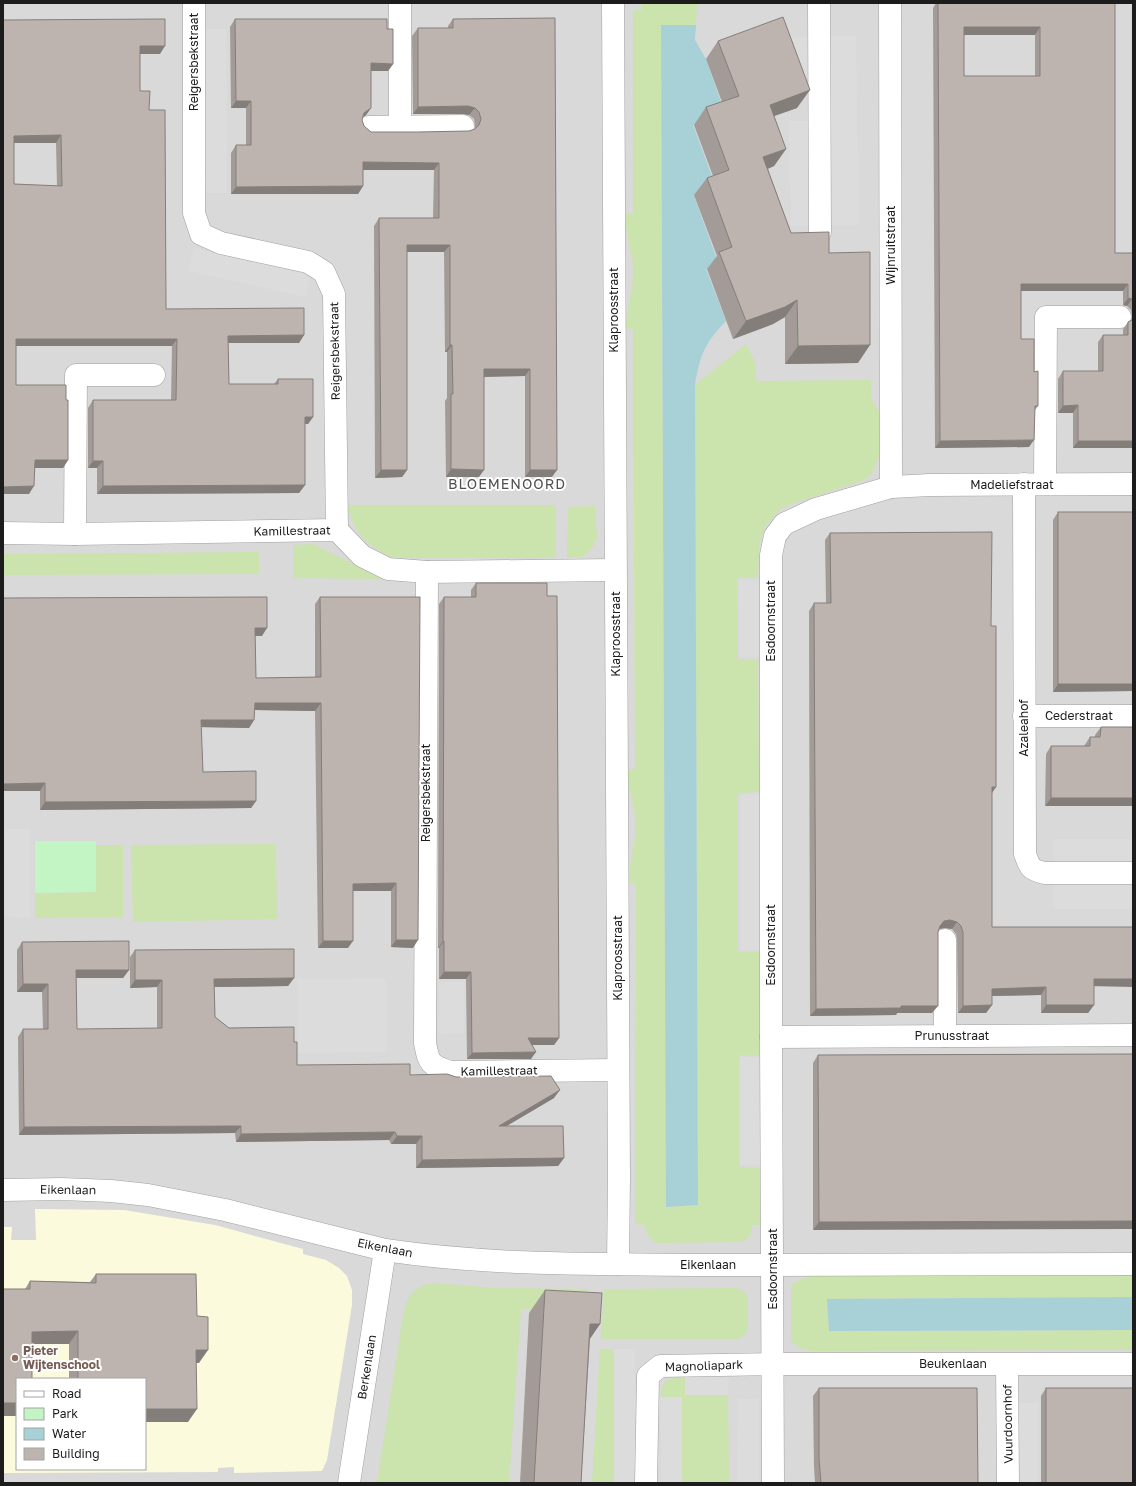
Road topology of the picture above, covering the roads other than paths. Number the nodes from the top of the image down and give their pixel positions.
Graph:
1 (194, 3) edge
2 (400, 3) edge
3 (613, 3) edge
4 (820, 3) edge
5 (890, 3) edge
6 (463, 126) dead end
7 (369, 127) dead end
8 (400, 127) junction
9 (820, 232) edge
10 (1120, 317) dead end
11 (154, 375) dead end
12 (1034, 484) junction
13 (1133, 484) edge
14 (892, 487) junction
15 (337, 530) junction
16 (3, 533) edge
17 (75, 534) junction
18 (615, 570) junction
19 (427, 572) junction
20 (1024, 716) junction
21 (1133, 716) edge
22 (1133, 874) edge
23 (945, 940) dead end
24 (426, 1015) joint
25 (1133, 1035) edge
26 (945, 1036) junction
27 (771, 1037) junction
28 (618, 1070) junction
29 (3, 1190) edge
30 (385, 1250) junction
31 (618, 1264) junction
32 (1133, 1264) edge
33 (773, 1265) junction
34 (773, 1364) junction
35 (1007, 1364) junction
36 (1133, 1364) edge
37 (348, 1483) edge
38 (646, 1483) edge
39 (774, 1483) edge
40 (1008, 1483) edge

1 - 15 street, Reigersbekstraat
2 - 8 street
3 - 18 street, Klaproosstraat
4 - 9 street
5 - 14 street, Wijnruitstraat
6 - 8 street
7 - 8 street
10 - 12 street, Azaleahof
11 - 17 street
12 - 13 street, Madeliefstraat
12 - 14 street, Madeliefstraat
12 - 20 street, Azaleahof
14 - 27 street, Esdoornstraat
15 - 17 street, Kamillestraat
15 - 19 street, Kamillestraat
16 - 17 street, Kamillestraat
18 - 19 street, Kamillestraat
18 - 28 street, Klaproosstraat
19 - 24 street, Reigersbekstraat
20 - 21 street, Cederstraat
20 - 22 street, Azaleahof
23 - 26 street
24 - 28 street, Kamillestraat
25 - 26 street, Prunusstraat
26 - 27 street, Prunusstraat
27 - 33 street, Esdoornstraat
28 - 31 street, Klaproosstraat
29 - 30 street, Eikenlaan
30 - 31 street, Eikenlaan
30 - 37 street, Berkenlaan
31 - 33 street, Eikenlaan
32 - 33 street
33 - 34 street, Esdoornstraat
34 - 35 street, Beukenlaan
34 - 38 street, Magnoliapark
34 - 39 street, Esdoornstraat
35 - 36 street, Beukenlaan
35 - 40 street, Vuurdoornhof

